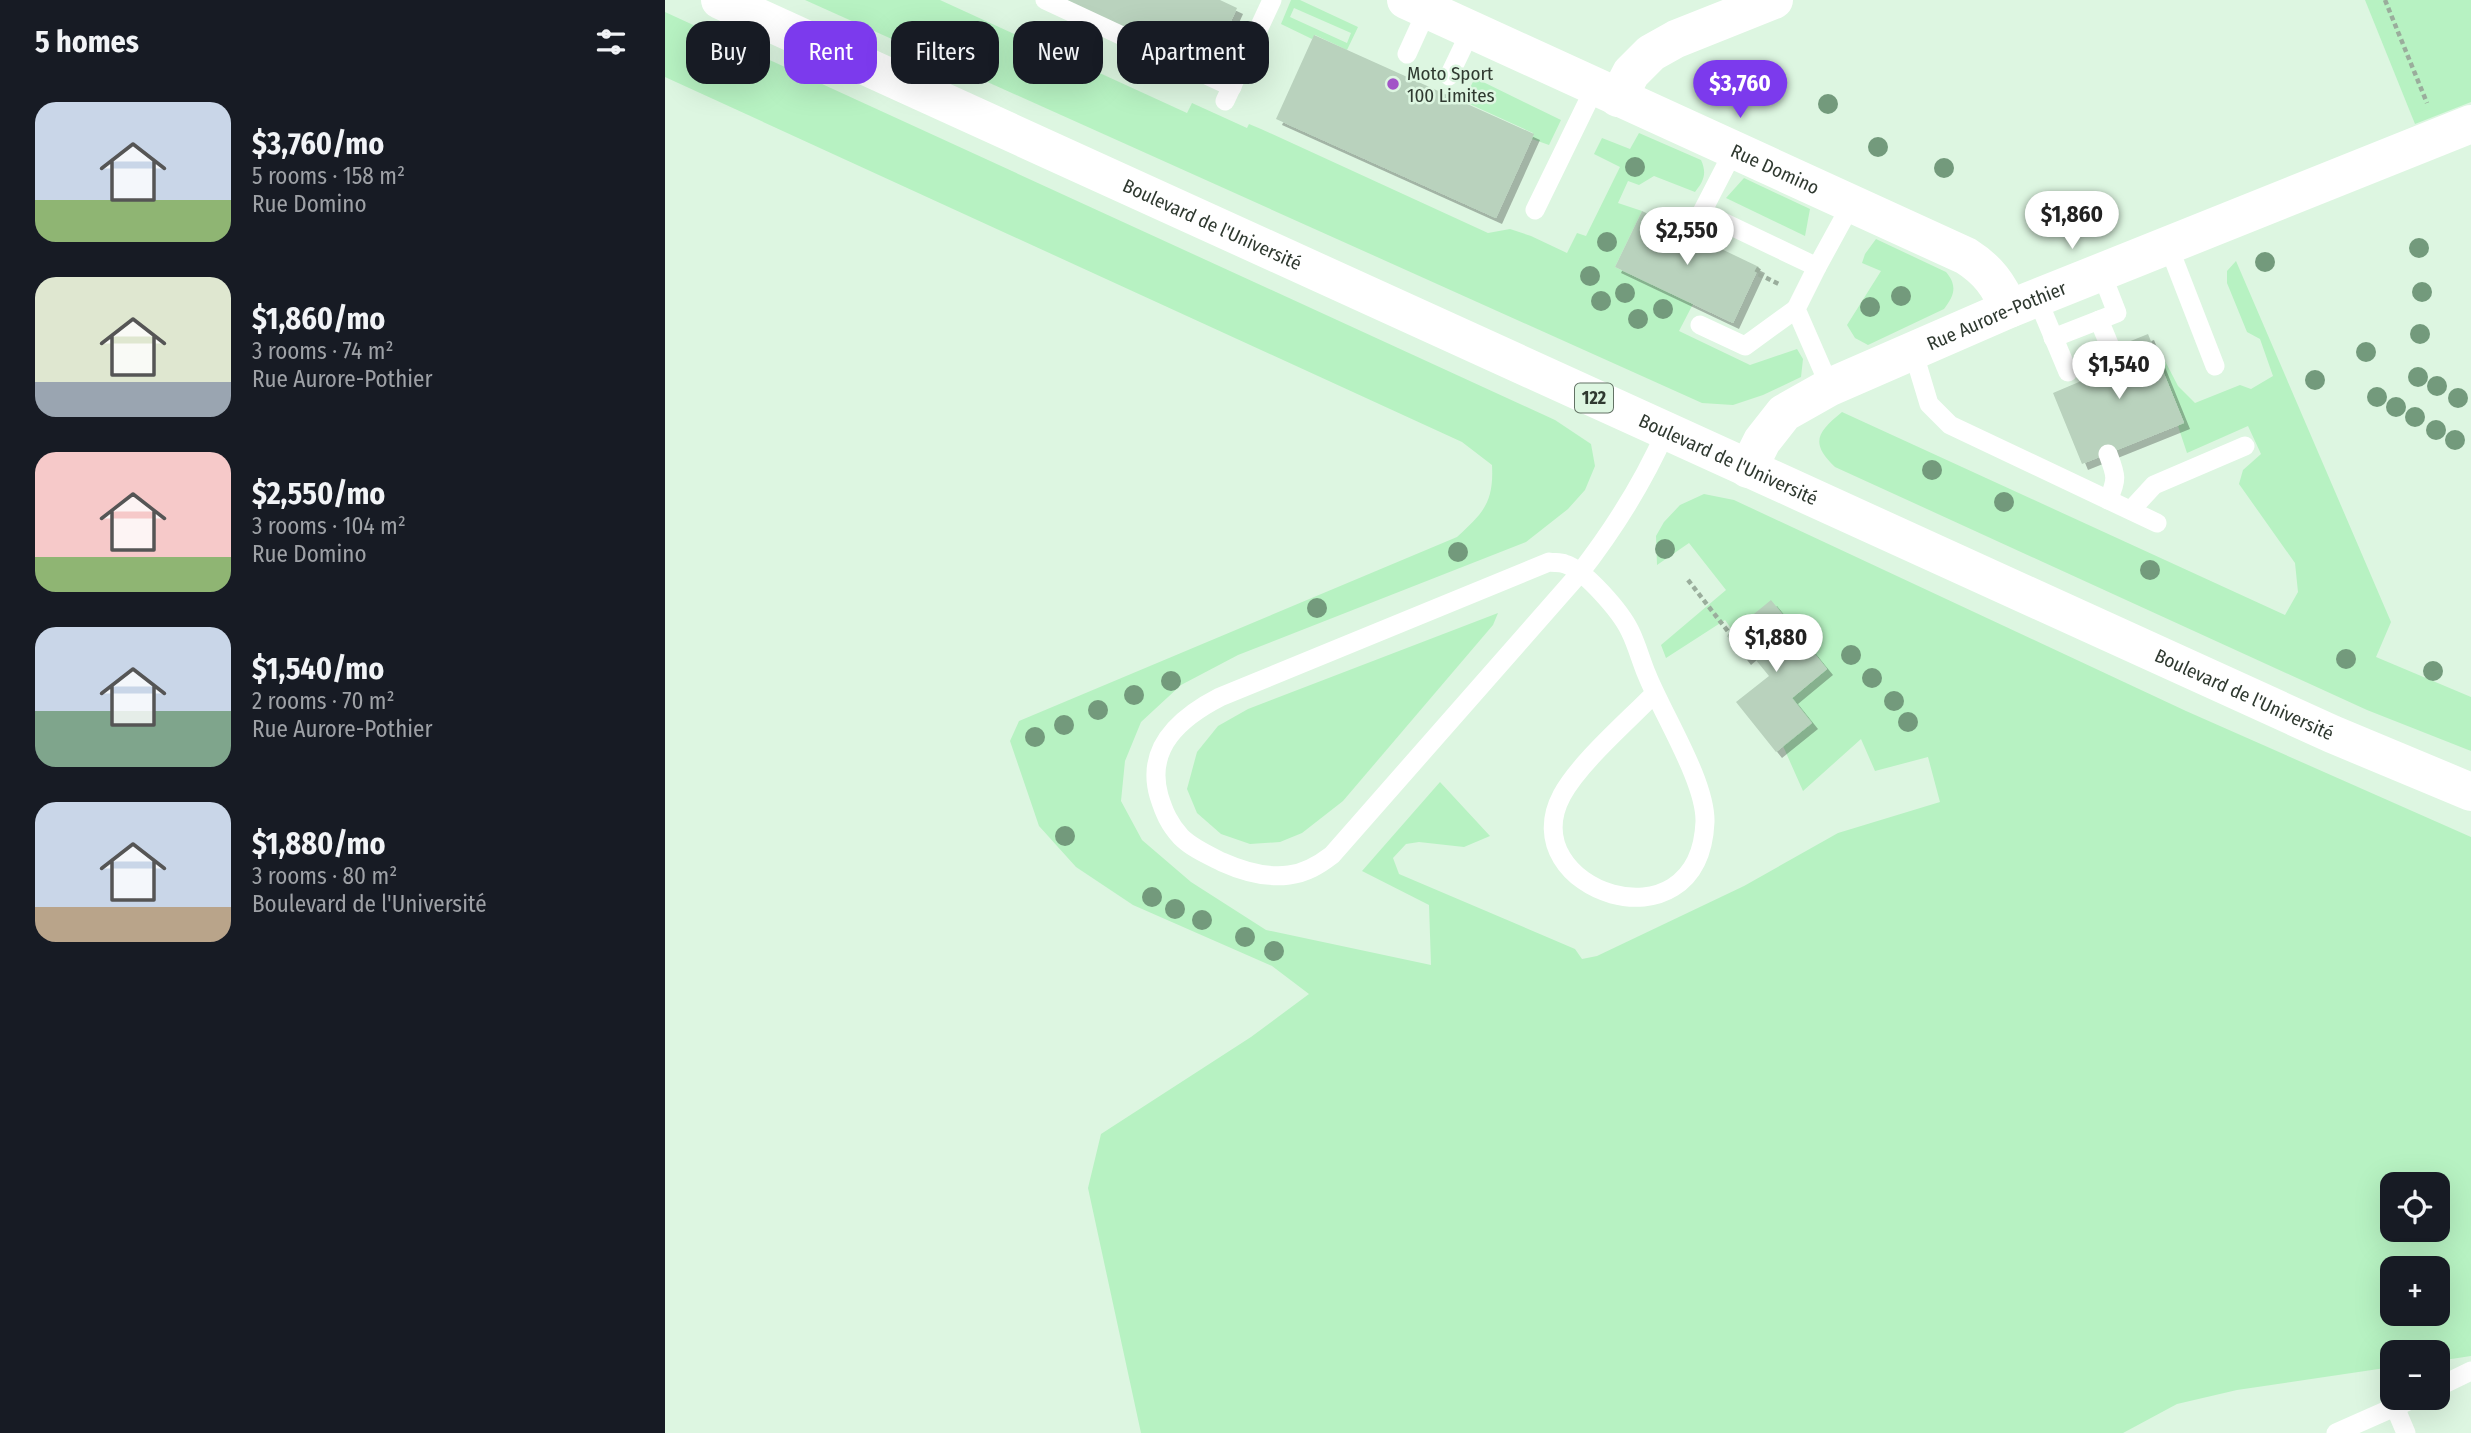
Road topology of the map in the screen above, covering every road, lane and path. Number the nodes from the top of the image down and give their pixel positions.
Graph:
1 (720, 0) edge
2 (1045, 0) edge
3 (1272, 0) edge
4 (1774, 0) edge
5 (2385, 0) edge
6 (1417, 5) edge
7 (1471, 30) junction
8 (1407, 54) dead end
9 (1449, 76) dead end
10 (1607, 93) junction
11 (2456, 130) edge
12 (1734, 150) junction
13 (1852, 204) junction
14 (1535, 210) dead end
15 (2168, 246) junction
16 (1817, 267) junction
17 (2101, 272) junction
18 (2023, 303) junction
19 (1796, 309) junction
20 (2098, 320) junction
21 (1700, 326) dead end
22 (2053, 338) junction
23 (2111, 349) dead end
24 (1913, 351) junction
25 (2215, 366) dead end
26 (2068, 372) dead end
27 (1830, 387) junction
28 (1666, 431) junction
29 (2245, 446) dead end
30 (2108, 454) dead end
31 (1748, 469) junction
32 (2108, 500) junction
33 (2131, 510) junction
34 (2157, 523) dead end
35 (1579, 573) junction
36 (1688, 580) dead end
37 (1730, 634) dead end
38 (1655, 693) junction
39 (2471, 792) edge
40 (2471, 1371) edge
41 (2450, 1381) edge
42 (2388, 1410) edge
43 (2396, 1410) edge
44 (2336, 1433) edge
45 (2406, 1433) edge

1 - 28 main road, Boulevard de l'Université / 122
2 - 3 lane
4 - 10 main road
5 - 11 path
6 - 7 main road, Rue Domino
6 - 8 lane
7 - 9 lane
7 - 10 main road, Rue Domino
10 - 12 main road, Rue Domino
10 - 14 lane
11 - 15 main road, Rue Aurore-Pothier
12 - 13 main road, Rue Domino
12 - 16 lane
13 - 16 lane
13 - 18 main road, Rue Domino
15 - 17 main road, Rue Aurore-Pothier
15 - 25 lane
16 - 19 lane
17 - 18 main road, Rue Aurore-Pothier
17 - 20 lane
18 - 22 lane
18 - 24 main road, Rue Aurore-Pothier
19 - 21 lane
19 - 27 lane
20 - 22 lane
20 - 23 lane
22 - 26 lane
24 - 27 main road, Rue Aurore-Pothier
24 - 32 lane
27 - 31 main road, Rue Aurore-Pothier
28 - 31 main road, Boulevard de l'Université / 122
28 - 35 lane
29 - 33 lane
30 - 32 lane
31 - 39 main road, Boulevard de l'Université / 122
32 - 33 lane
33 - 34 lane
35 - 35 lane
35 - 38 lane
36 - 37 path
38 - 38 lane
40 - 41 lane
42 - 44 lane
43 - 45 lane

